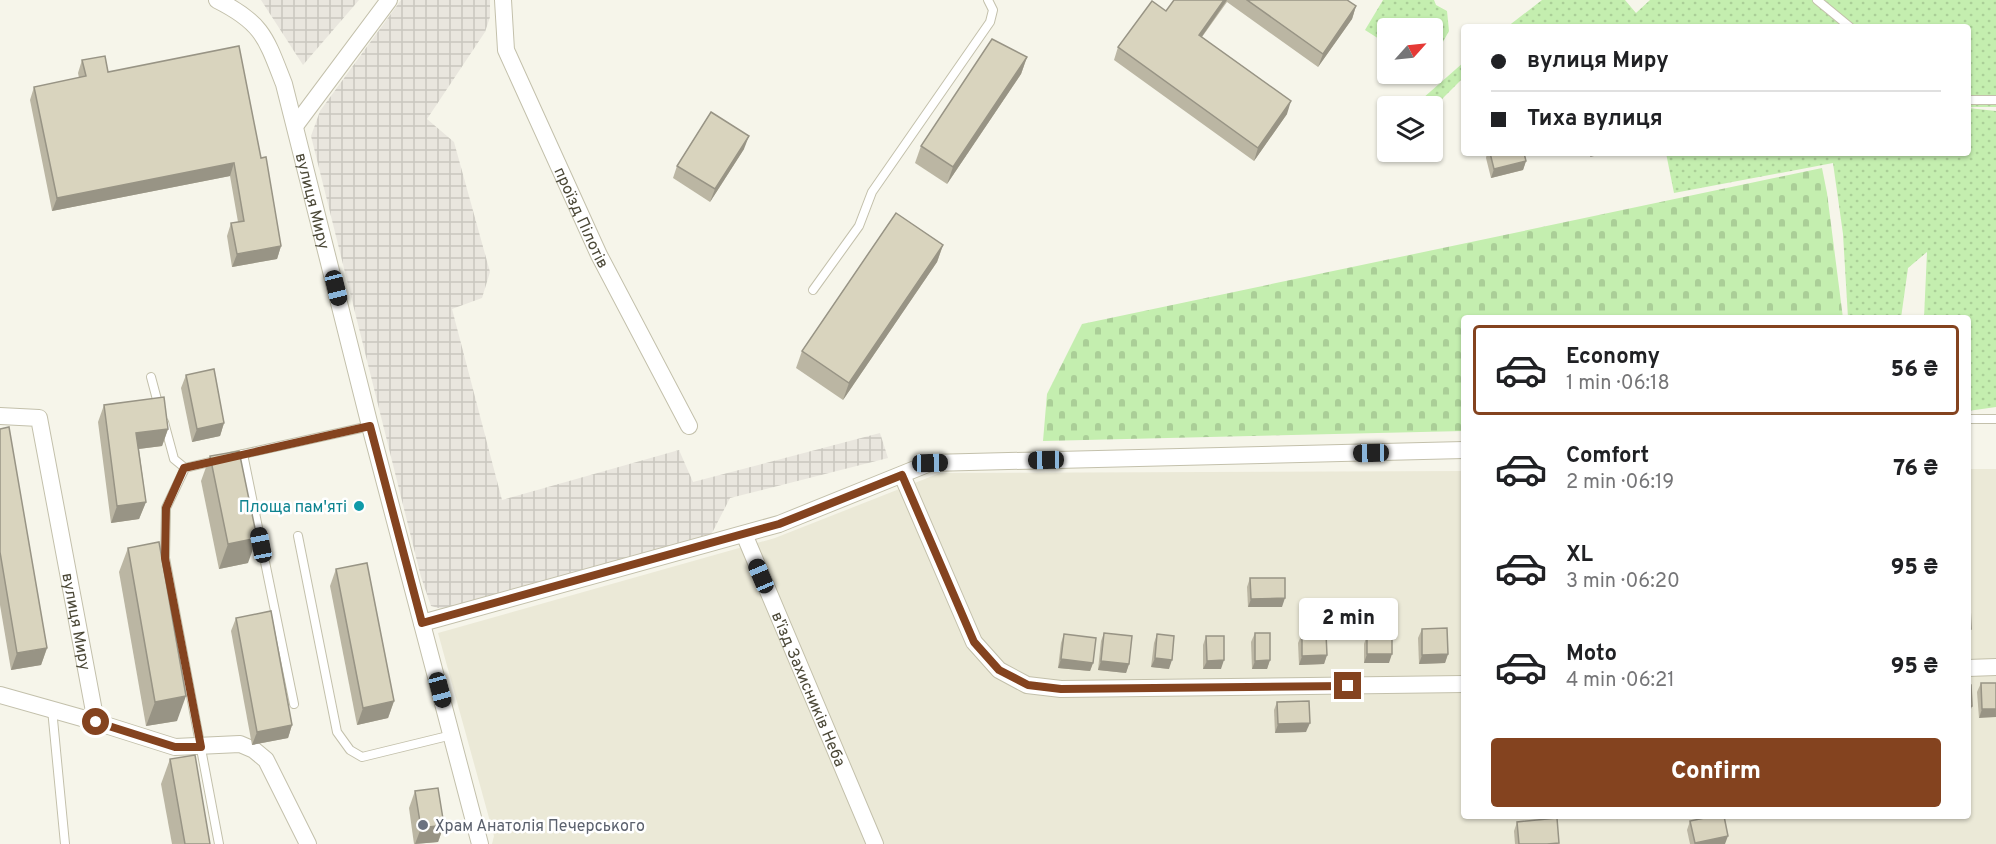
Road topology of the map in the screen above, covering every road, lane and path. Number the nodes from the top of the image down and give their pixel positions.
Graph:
1 (217, 0) edge
2 (389, 0) edge
3 (503, 0) edge
4 (988, 0) edge
5 (1817, 0) edge
6 (1846, 24) edge
7 (1971, 100) edge
8 (1996, 100) edge
9 (295, 126) junction
10 (813, 290) dead end
11 (150, 377) dead end
12 (0, 416) edge
13 (1971, 419) edge
14 (1996, 419) edge
15 (370, 426) junction
16 (689, 426) dead end
17 (1461, 450) edge
18 (243, 454) junction
19 (184, 468) junction
20 (902, 475) junction
21 (744, 534) junction
22 (298, 536) dead end
23 (422, 623) junction
24 (1996, 667) edge
25 (1971, 668) edge
26 (1461, 684) edge
27 (0, 695) edge
28 (294, 704) dead end
29 (52, 710) junction
30 (96, 722) junction
31 (452, 735) junction
32 (201, 747) junction
33 (306, 843) edge
34 (65, 844) edge
35 (219, 844) edge
36 (480, 844) edge
37 (875, 844) edge

1 - 9 street, вулиця Миру
2 - 9 street
3 - 16 street, проїзд Пілотів
4 - 10 lane
5 - 6 lane
7 - 8 lane
9 - 15 street, вулиця Миру
11 - 19 lane
12 - 30 street, вулиця Миру
13 - 14 lane
15 - 18 lane
15 - 23 street, вулиця Миру
17 - 20 street
18 - 19 lane
18 - 28 lane
19 - 32 lane
20 - 21 street
20 - 26 street
21 - 23 street
21 - 37 street, в'їзд Захисників Неба
22 - 31 lane
23 - 31 street, вулиця Миру
24 - 25 street
27 - 29 street
29 - 30 street
29 - 34 lane
30 - 32 street
31 - 36 street, вулиця Миру
32 - 33 street
32 - 35 lane

